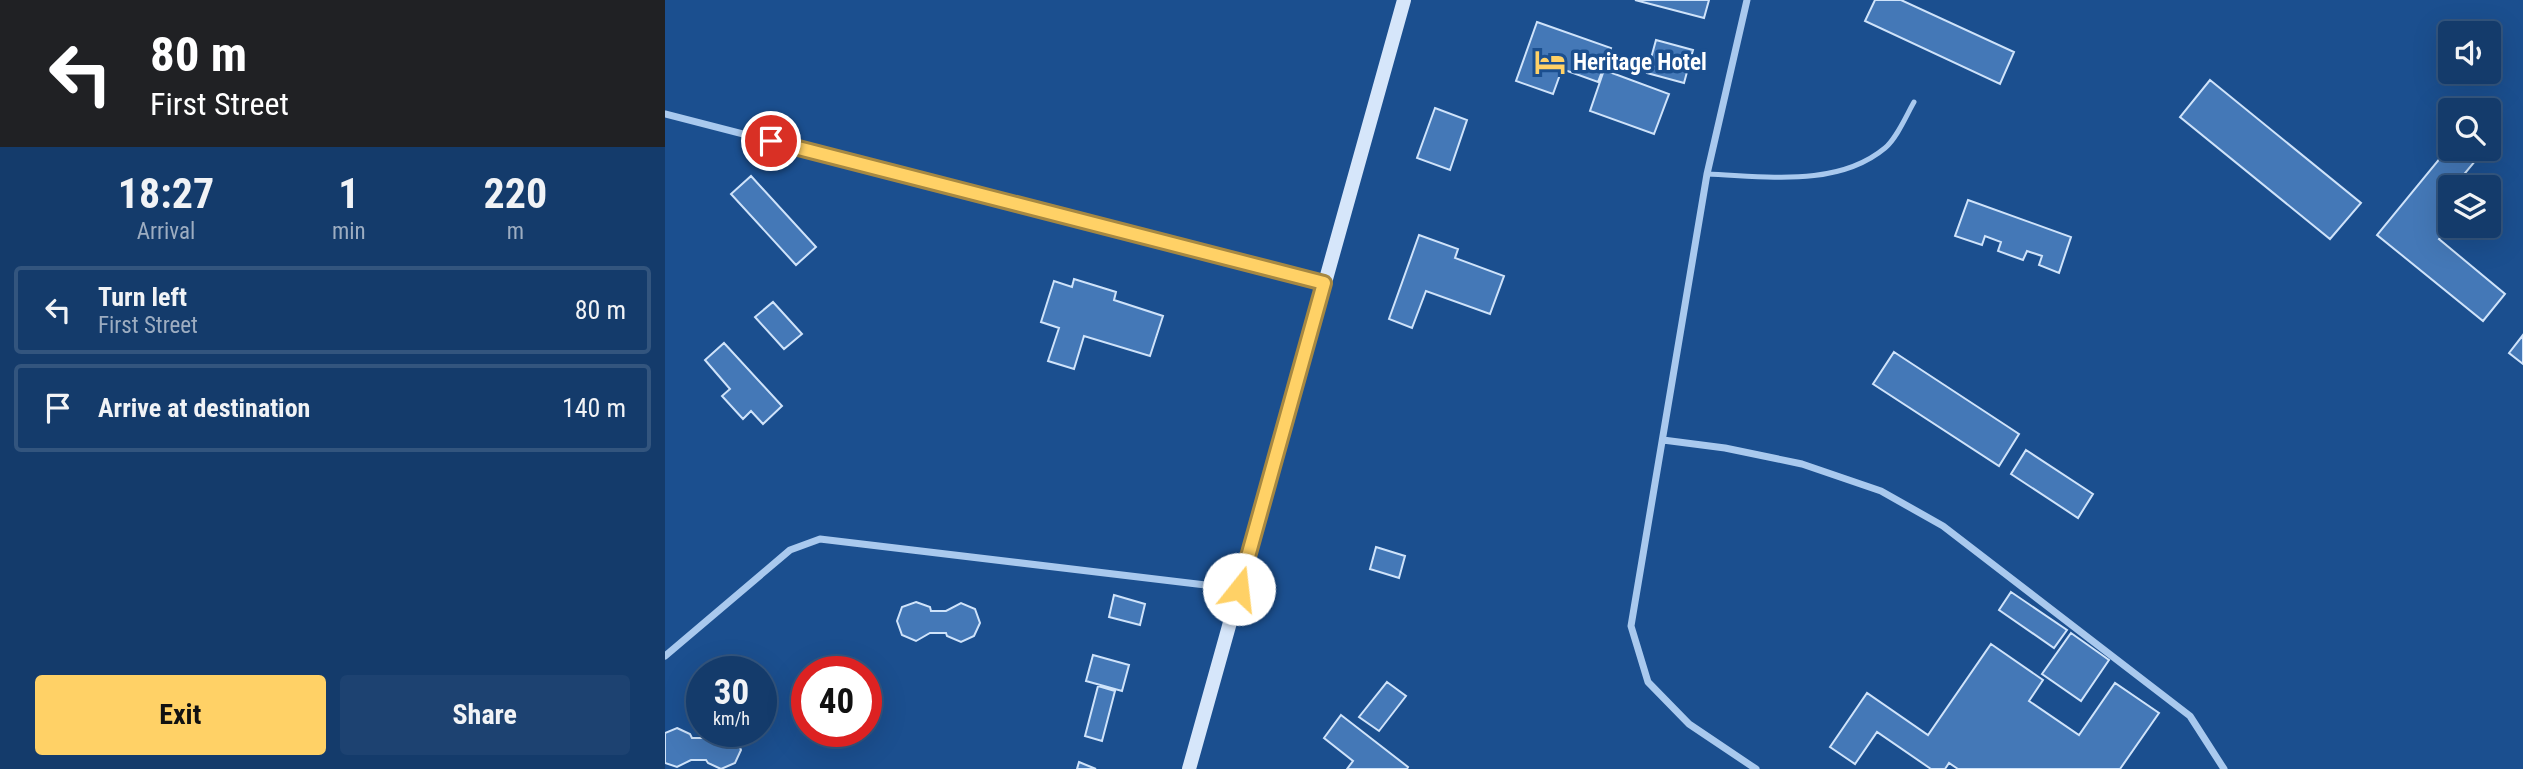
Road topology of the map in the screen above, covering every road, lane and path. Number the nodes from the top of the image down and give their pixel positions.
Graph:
1 (1404, 0) edge
2 (1747, 0) edge
3 (1914, 102) dead end
4 (665, 114) edge
5 (1707, 174) junction
6 (1324, 283) junction
7 (1663, 440) junction
8 (1239, 589) junction
9 (665, 656) edge
10 (1189, 769) edge
11 (1755, 769) edge
12 (2224, 769) edge

1 - 6 street
2 - 5 street
3 - 5 lane
4 - 6 street
5 - 7 street
6 - 8 street
7 - 11 street
7 - 12 street
8 - 9 street
8 - 10 street

